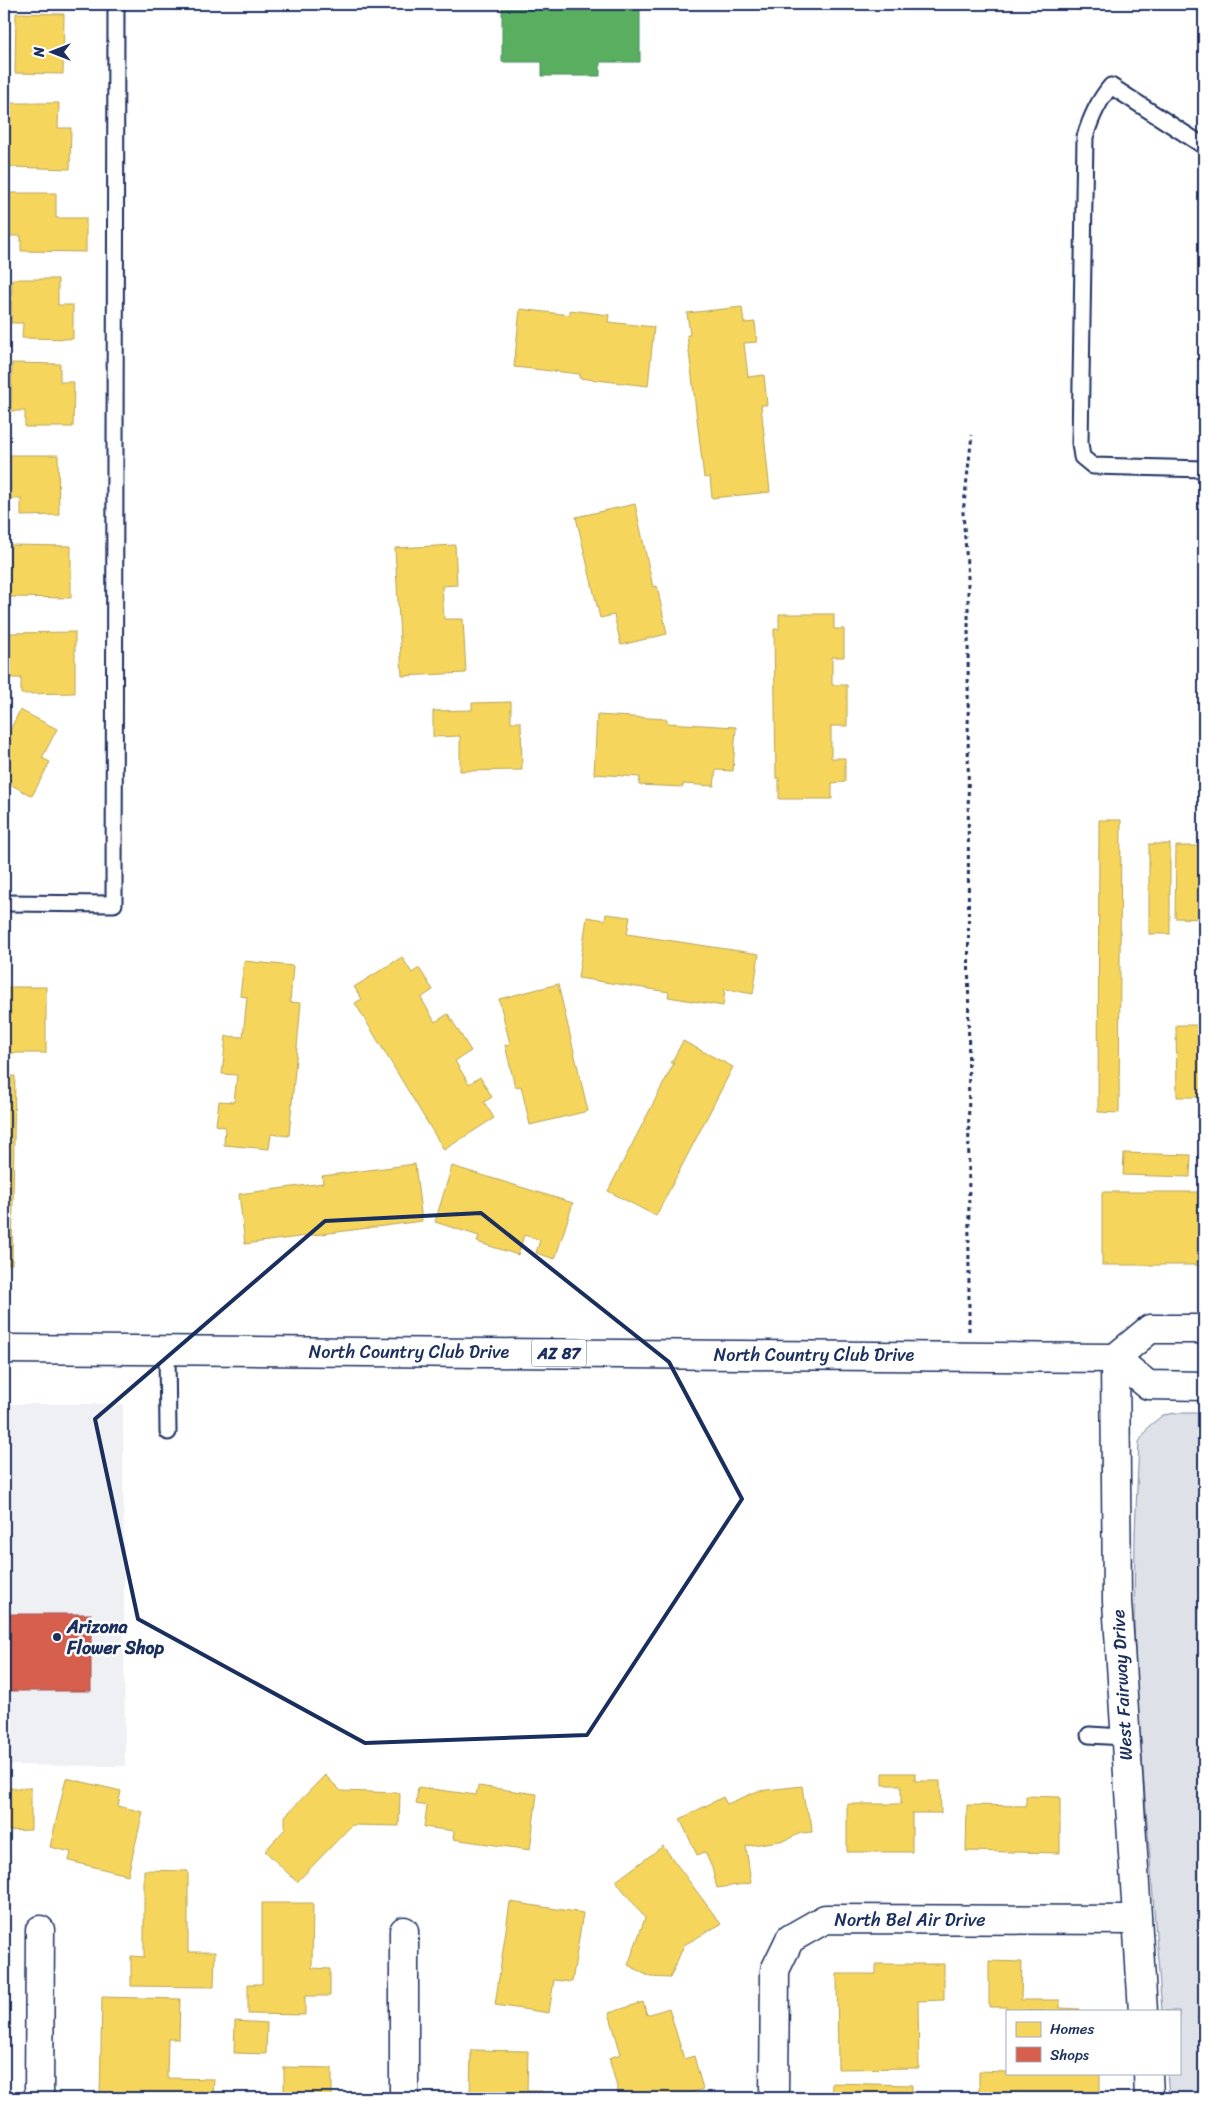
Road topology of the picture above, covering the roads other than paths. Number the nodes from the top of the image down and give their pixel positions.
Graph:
1 (116, 4) edge
2 (1204, 146) edge
3 (1204, 469) edge
4 (4, 903) edge
5 (1204, 1329) edge
6 (4, 1349) edge
7 (167, 1350) junction
8 (1115, 1358) junction
9 (1204, 1386) edge
10 (168, 1432) dead end
11 (1089, 1736) dead end
12 (1124, 1737) junction
13 (1137, 1920) junction
14 (40, 1930) dead end
15 (404, 1931) dead end
16 (1143, 2010) edge
17 (1148, 2074) edge
18 (39, 2098) edge
19 (404, 2098) edge
20 (774, 2098) edge
21 (1149, 2098) edge

1 - 4 lane
2 - 3 lane
5 - 8 street
6 - 7 street, North Country Club Drive / AZ 87
7 - 8 street, North Country Club Drive / AZ 87
7 - 10 lane
8 - 9 street
8 - 12 street, West Fairway Drive
11 - 12 lane
12 - 13 street, West Fairway Drive
13 - 16 street, West Fairway Drive
13 - 20 street, North Bel Air Drive
14 - 18 street
15 - 19 street
17 - 21 street

